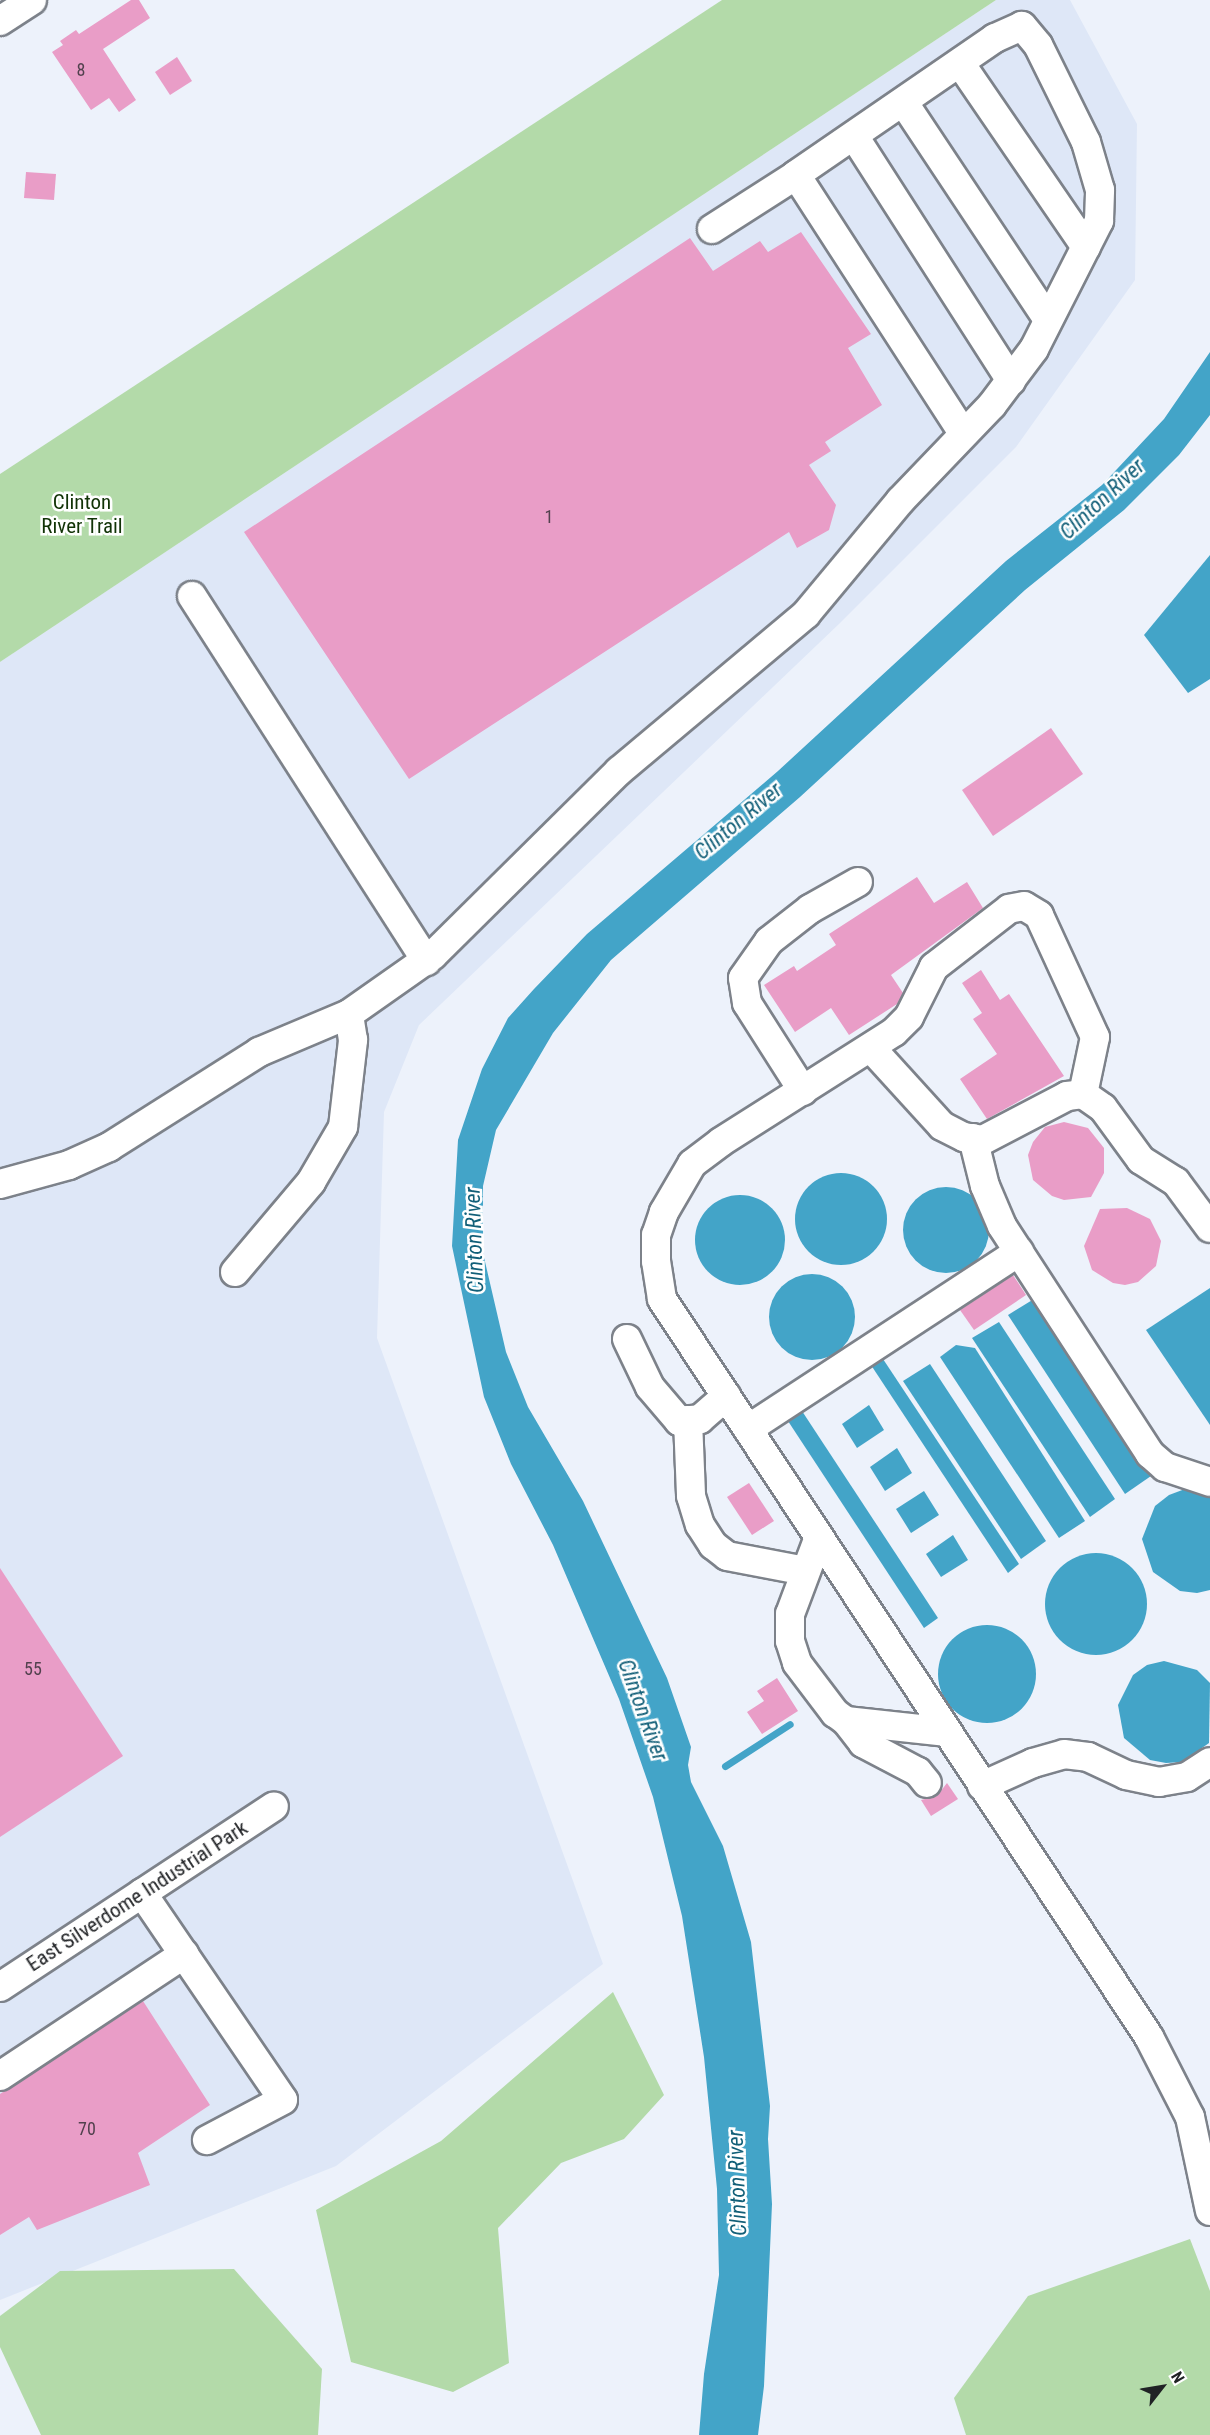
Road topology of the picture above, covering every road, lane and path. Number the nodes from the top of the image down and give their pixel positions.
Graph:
1 (32, 0) edge
2 (0, 21) edge
3 (960, 63) junction
4 (904, 104) junction
5 (854, 136) junction
6 (796, 175) junction
7 (712, 229) dead end
8 (1086, 247) junction
9 (1048, 320) junction
10 (1011, 381) junction
11 (963, 433) junction
12 (192, 596) dead end
13 (858, 882) dead end
14 (426, 961) junction
15 (349, 1014) junction
16 (871, 1048) junction
17 (803, 1091) junction
18 (1083, 1094) junction
19 (973, 1138) junction
20 (0, 1184) edge
21 (1210, 1228) edge
22 (1019, 1252) junction
23 (235, 1272) dead end
24 (627, 1339) dead end
25 (726, 1396) junction
26 (688, 1420) junction
27 (748, 1429) junction
28 (1210, 1482) edge
29 (819, 1537) junction
30 (806, 1571) junction
31 (846, 1721) junction
32 (947, 1732) junction
33 (1210, 1762) edge
34 (927, 1783) dead end
35 (982, 1786) junction
36 (274, 1806) dead end
37 (142, 1893) junction
38 (184, 1954) junction
39 (0, 1987) edge
40 (0, 2076) edge
41 (207, 2140) dead end
42 (1210, 2211) edge

1 - 2 street
3 - 4 street
3 - 8 street
3 - 8 street
4 - 5 street
4 - 9 street
5 - 6 street
5 - 10 street
6 - 7 street
6 - 11 street
8 - 9 street
9 - 10 street
10 - 11 street
11 - 14 street
12 - 14 street
13 - 17 street
14 - 15 street
15 - 20 street
15 - 23 street
16 - 17 street
16 - 18 street
16 - 19 street
17 - 25 street
18 - 19 street
18 - 21 street
19 - 22 street
22 - 27 street
22 - 28 street
24 - 26 street
25 - 26 street
25 - 27 street
26 - 30 street
27 - 29 street
29 - 30 street
29 - 32 street
30 - 31 street
31 - 32 street
31 - 34 street
32 - 35 street
33 - 35 street
35 - 42 street
36 - 37 street, East Silverdome Industrial Park
37 - 38 street
37 - 39 street, East Silverdome Industrial Park
38 - 40 street
38 - 41 street

